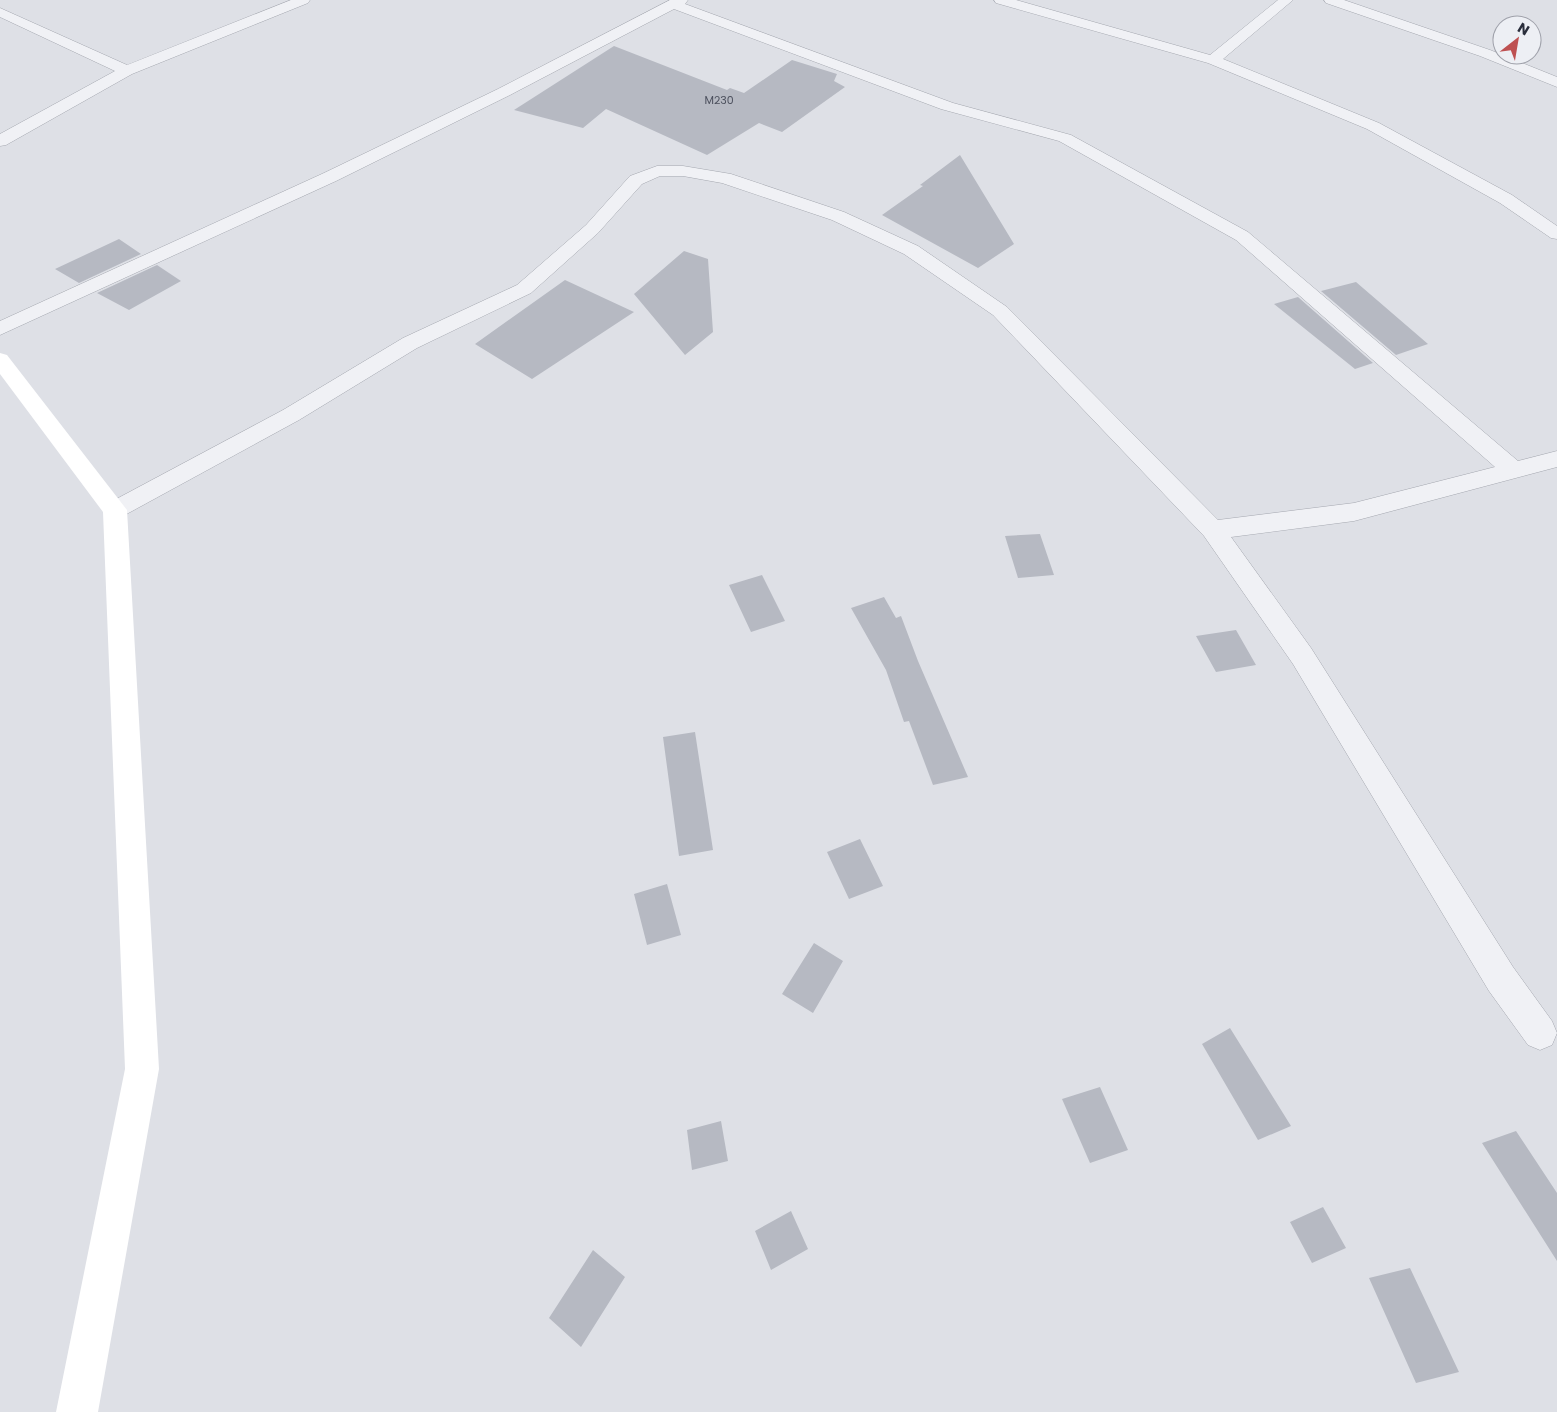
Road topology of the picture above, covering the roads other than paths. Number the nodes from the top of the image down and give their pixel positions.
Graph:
1 (303, 0) edge
2 (1001, 0) edge
3 (1286, 0) edge
4 (1331, 0) edge
5 (677, 2) edge
6 (0, 12) edge
7 (1213, 60) junction
8 (127, 70) junction
9 (1557, 82) edge
10 (4, 134) edge
11 (1557, 234) edge
12 (0, 329) edge
13 (0, 360) edge
14 (1557, 459) edge
15 (1513, 470) junction
16 (115, 510) junction
17 (1212, 530) junction
18 (1540, 1033) dead end
19 (78, 1412) edge

1 - 8 street
2 - 7 street
3 - 7 street
4 - 9 street
5 - 12 street
5 - 15 street
6 - 8 street
7 - 11 street
8 - 10 street
13 - 16 street
14 - 15 street
15 - 17 street
16 - 17 street
16 - 19 street
17 - 18 street

